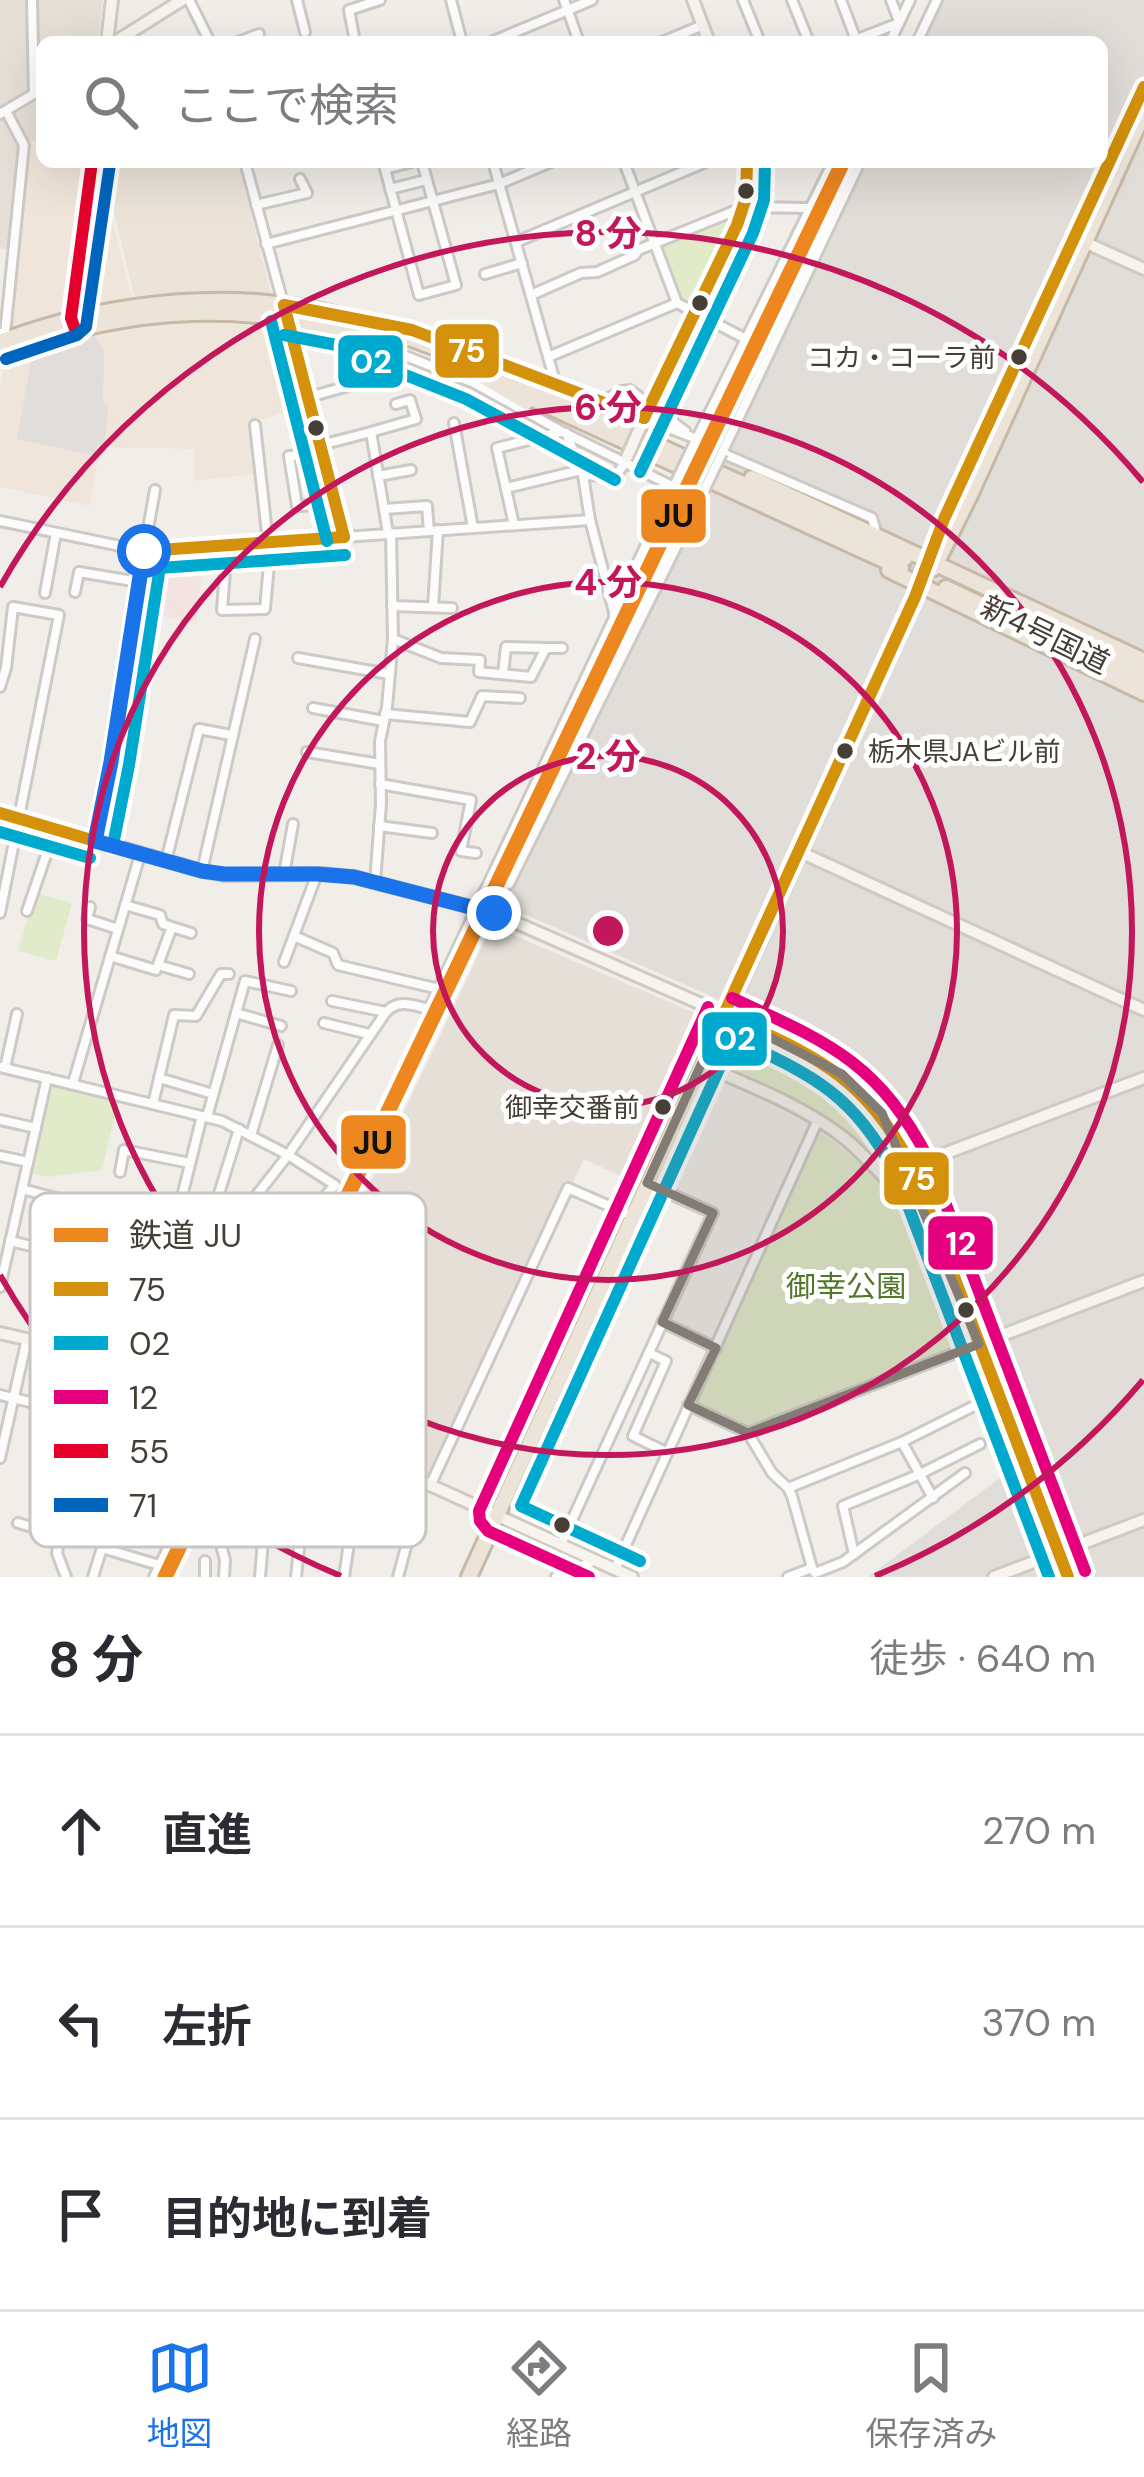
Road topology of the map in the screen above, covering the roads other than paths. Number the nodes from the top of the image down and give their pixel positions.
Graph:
1 (32, 0) edge
2 (112, 0) edge
3 (186, 0) edge
4 (297, 0) edge
5 (380, 0) edge
6 (451, 0) edge
7 (592, 0) edge
8 (693, 0) edge
9 (743, 0) edge
10 (792, 0) edge
11 (841, 0) edge
12 (891, 0) edge
13 (910, 0) edge
14 (937, 0) edge
15 (566, 5) edge
16 (899, 23) junction
17 (703, 25) junction
18 (305, 32) dead end
19 (259, 34) dead end
20 (111, 36) edge
21 (122, 36) edge
22 (207, 36) edge
23 (254, 36) edge
24 (354, 36) edge
25 (460, 36) edge
26 (502, 36) edge
27 (577, 36) edge
28 (676, 36) edge
29 (707, 36) edge
30 (758, 36) edge
31 (806, 36) edge
32 (852, 36) edge
33 (866, 36) edge
34 (893, 36) edge
35 (920, 36) edge
36 (36, 61) edge
37 (1144, 87) edge
38 (36, 92) edge
39 (3, 112) edge
40 (1144, 112) edge
41 (91, 168) edge
42 (246, 168) edge
43 (389, 168) edge
44 (423, 168) edge
45 (495, 168) edge
46 (537, 168) edge
47 (627, 168) edge
48 (692, 168) edge
49 (747, 168) edge
50 (830, 168) edge
51 (857, 168) edge
52 (300, 178) dead end
53 (426, 180) junction
54 (279, 183) dead end
55 (499, 184) junction
56 (390, 189) junction
57 (635, 192) junction
58 (283, 199) junction
59 (432, 201) junction
60 (256, 206) junction
61 (744, 207) junction
62 (812, 208) junction
63 (396, 210) junction
64 (1078, 239) junction
65 (516, 242) junction
66 (266, 244) junction
67 (655, 244) junction
68 (522, 263) junction
69 (1144, 269) edge
70 (484, 274) dead end
71 (531, 295) junction
72 (677, 304) junction
73 (286, 311) junction
74 (695, 314) junction
75 (73, 324) junction
76 (352, 324) junction
77 (745, 338) junction
78 (3, 340) edge
79 (548, 357) junction
80 (388, 375) dead end
81 (484, 377) junction
82 (551, 390) junction
83 (309, 397) junction
84 (601, 402) junction
85 (396, 404) dead end
86 (646, 415) junction
87 (454, 423) dead end
88 (255, 425) dead end
89 (371, 432) junction
90 (564, 432) junction
91 (695, 442) junction
92 (322, 449) junction
93 (722, 453) junction
94 (625, 460) junction
95 (411, 470) dead end
96 (582, 473) junction
97 (646, 474) junction
98 (378, 476) junction
99 (616, 476) junction
100 (675, 484) junction
101 (506, 488) junction
102 (155, 490) dead end
103 (336, 504) junction
104 (384, 509) junction
105 (590, 520) junction
106 (0, 521) edge
107 (514, 525) junction
108 (473, 528) junction
109 (434, 530) junction
110 (56, 533) junction
111 (389, 533) junction
112 (877, 535) junction
113 (344, 537) junction
114 (270, 542) junction
115 (227, 545) junction
116 (144, 551) junction
117 (932, 561) junction
118 (139, 582) junction
119 (919, 586) junction
120 (75, 592) dead end
121 (45, 593) dead end
122 (392, 606) junction
123 (433, 607) junction
124 (452, 608) dead end
125 (614, 612) junction
126 (255, 639) dead end
127 (393, 639) junction
128 (546, 648) junction
129 (562, 648) dead end
130 (298, 658) dead end
131 (1144, 661) edge
132 (1144, 672) edge
133 (389, 674) junction
134 (503, 674) junction
135 (1144, 683) edge
136 (0, 688) edge
137 (1144, 693) edge
138 (520, 698) dead end
139 (313, 708) dead end
140 (385, 717) junction
141 (231, 736) junction
142 (307, 752) dead end
143 (380, 764) junction
144 (380, 784) junction
145 (2, 813) edge
146 (19, 818) junction
147 (293, 824) dead end
148 (379, 826) junction
149 (56, 829) junction
150 (0, 831) edge
151 (432, 833) dead end
152 (95, 841) junction
153 (798, 851) junction
154 (476, 854) dead end
155 (140, 855) junction
156 (166, 862) junction
157 (202, 871) junction
158 (284, 874) junction
159 (317, 874) junction
160 (375, 882) junction
161 (509, 884) dead end
162 (2, 892) edge
163 (125, 905) junction
164 (90, 907) dead end
165 (476, 908) junction
166 (27, 911) dead end
167 (0, 913) edge
168 (172, 927) junction
169 (118, 929) junction
170 (191, 933) dead end
171 (294, 936) junction
172 (110, 956) junction
173 (284, 962) dead end
174 (158, 965) junction
175 (189, 974) dead end
176 (230, 974) dead end
177 (439, 989) junction
178 (291, 991) dead end
179 (332, 1001) dead end
180 (1144, 1010) edge
181 (386, 1012) junction
182 (236, 1013) junction
183 (17, 1014) dead end
184 (724, 1014) junction
185 (324, 1023) dead end
186 (281, 1025) dead end
187 (369, 1034) junction
188 (278, 1045) dead end
189 (701, 1064) junction
190 (2, 1067) edge
191 (47, 1078) junction
192 (159, 1078) junction
193 (1144, 1078) edge
194 (73, 1083) junction
195 (213, 1094) junction
196 (153, 1103) junction
197 (204, 1116) junction
198 (0, 1120) edge
199 (818, 1120) junction
200 (35, 1128) junction
201 (239, 1129) junction
202 (251, 1135) junction
203 (287, 1155) junction
204 (0, 1156) edge
205 (28, 1162) junction
206 (190, 1163) junction
207 (912, 1166) junction
208 (120, 1172) dead end
209 (647, 1184) junction
210 (22, 1189) junction
211 (37, 1193) edge
212 (183, 1193) edge
213 (219, 1193) edge
214 (258, 1193) edge
215 (328, 1193) edge
216 (928, 1213) junction
217 (632, 1216) junction
218 (6, 1247) edge
219 (1, 1274) edge
220 (1144, 1281) edge
221 (0, 1287) edge
222 (662, 1322) junction
223 (0, 1333) edge
224 (27, 1339) junction
225 (30, 1340) edge
226 (979, 1344) junction
227 (716, 1348) junction
228 (649, 1353) junction
229 (998, 1394) junction
230 (0, 1395) edge
231 (13, 1399) junction
232 (30, 1402) edge
233 (688, 1405) junction
234 (748, 1432) junction
235 (902, 1442) junction
236 (980, 1444) dead end
237 (666, 1452) junction
238 (0, 1458) edge
239 (965, 1473) dead end
240 (918, 1475) junction
241 (426, 1484) joint
242 (788, 1488) junction
243 (933, 1498) junction
244 (497, 1515) junction
245 (1144, 1520) edge
246 (18, 1523) dead end
247 (30, 1526) edge
248 (561, 1544) junction
249 (58, 1547) edge
250 (168, 1547) edge
251 (222, 1547) edge
252 (262, 1547) edge
253 (348, 1547) edge
254 (407, 1547) edge
255 (1058, 1552) junction
256 (854, 1555) junction
257 (595, 1560) junction
258 (205, 1561) dead end
259 (159, 1565) junction
260 (812, 1568) junction
261 (615, 1569) junction
262 (296, 1576) edge
263 (66, 1577) edge
264 (93, 1577) edge
265 (154, 1577) edge
266 (205, 1577) edge
267 (224, 1577) edge
268 (260, 1577) edge
269 (308, 1577) edge
270 (344, 1577) edge
271 (398, 1577) edge
272 (469, 1577) edge
273 (556, 1577) edge
274 (632, 1577) edge
275 (788, 1577) edge
276 (994, 1577) edge
277 (1068, 1577) edge

1 - 36 street
2 - 20 street
3 - 21 street
3 - 22 street
4 - 18 street
5 - 24 street
6 - 25 street
7 - 15 street
8 - 17 street
9 - 30 street
10 - 31 street
11 - 32 street
12 - 16 street
13 - 16 street
14 - 35 street
15 - 26 street
15 - 27 street
16 - 33 street
16 - 34 street
17 - 28 street
17 - 29 street
19 - 23 street
37 - 64 highway
38 - 39 street
39 - 78 street
40 - 64 highway
41 - 75 street
42 - 60 street
43 - 56 street
44 - 53 street
45 - 55 street
46 - 55 street
47 - 57 street
48 - 57 street
49 - 61 street
50 - 62 street
51 - 93 street
52 - 58 street
53 - 56 street
53 - 59 street
54 - 58 street
55 - 59 street
55 - 65 street
56 - 63 street
57 - 65 street
57 - 67 street
58 - 60 street
59 - 63 street
59 - 63 street
60 - 66 street
61 - 62 street
61 - 67 street
61 - 74 street
62 - 77 street
63 - 66 street
64 - 69 street
64 - 117 highway
65 - 68 street
66 - 73 street
67 - 71 street
67 - 72 street
68 - 70 street
68 - 71 street
71 - 79 street
72 - 74 street
72 - 79 street
73 - 75 highway
73 - 76 highway
73 - 83 street
74 - 77 street
74 - 86 street
75 - 78 highway
76 - 81 highway
76 - 82 highway
76 - 90 street
77 - 91 street
79 - 82 street
80 - 83 street
81 - 82 highway
81 - 119 highway
82 - 84 street
82 - 112 highway
83 - 92 street
84 - 86 street
84 - 86 street
85 - 89 street
86 - 91 street
86 - 94 street, bridge
87 - 108 street
88 - 114 street
89 - 92 street
89 - 98 street
90 - 94 street
90 - 96 street
90 - 101 street
91 - 100 street, bridge
92 - 103 street
92 - 103 street
93 - 112 street
93 - 161 street, bridge
94 - 97 street
94 - 99 street
95 - 98 street
96 - 99 street
96 - 101 street
96 - 105 street
97 - 99 street
97 - 100 street
98 - 104 street
100 - 125 street
101 - 107 street
102 - 116 street
103 - 113 street
104 - 109 street
104 - 111 street
105 - 107 street
105 - 125 street
106 - 110 street
107 - 108 street
108 - 109 street
109 - 111 street
109 - 123 street
110 - 116 street
110 - 121 street
111 - 113 street
111 - 122 street
112 - 117 highway
113 - 114 street
114 - 115 street
114 - 115 street
115 - 116 street
116 - 118 street
117 - 119 highway
117 - 131 highway
118 - 120 street
118 - 152 street
119 - 137 highway
119 - 153 highway
122 - 123 street
122 - 127 street
123 - 124 street
125 - 165 street
126 - 141 street
127 - 133 street
127 - 134 street
128 - 129 street
128 - 134 street
128 - 134 street
130 - 133 street
132 - 135 highway, 新4号国道
133 - 140 street
136 - 146 street
138 - 140 street
139 - 140 street
140 - 143 street
141 - 156 street
141 - 157 street
142 - 143 street
143 - 144 street
144 - 148 street
144 - 154 street
145 - 146 street
145 - 150 street
146 - 149 street
146 - 162 street
147 - 158 street
148 - 151 street
148 - 160 street
149 - 152 street
149 - 166 street
152 - 155 street
153 - 180 street
153 - 184 highway
155 - 156 street
155 - 163 street
156 - 157 street
157 - 158 street
158 - 159 street
159 - 160 street
159 - 171 street
160 - 165 street
162 - 167 street
163 - 168 street
163 - 169 street
164 - 169 street
165 - 177 street
165 - 184 street
168 - 170 street
168 - 174 street
169 - 172 street
171 - 173 street
171 - 177 street
172 - 174 street
172 - 194 street
174 - 175 street
176 - 192 street
177 - 181 street
178 - 182 street
179 - 181 street
181 - 187 street
182 - 186 street
182 - 195 street
183 - 190 street
184 - 189 highway
184 - 207 street
185 - 187 street
187 - 203 street
188 - 202 street
189 - 199 street
189 - 209 highway
190 - 191 street
191 - 194 street
191 - 200 street
192 - 195 street
192 - 196 street
193 - 207 street
194 - 196 street
195 - 197 street
196 - 197 street
197 - 201 street
197 - 206 street
198 - 200 street
199 - 216 street
199 - 227 street
200 - 205 street
201 - 202 street
201 - 213 street
202 - 203 street
203 - 214 street
203 - 215 street
204 - 205 street
205 - 210 street
206 - 208 street
206 - 212 street
207 - 216 street
209 - 217 highway
209 - 222 street
210 - 211 street
210 - 218 street
216 - 226 street
217 - 241 street
217 - 244 highway
218 - 219 street
219 - 221 street
220 - 226 street
222 - 227 street
222 - 228 street
223 - 224 street
224 - 225 street
224 - 231 street
226 - 229 street
226 - 234 street
227 - 233 street
228 - 237 street
228 - 248 street
229 - 235 street
229 - 255 street
230 - 231 street
231 - 232 street
231 - 238 street
233 - 234 street
233 - 237 street
234 - 242 street
235 - 240 street
235 - 242 street
236 - 240 street
237 - 261 street
239 - 243 street
240 - 243 street
240 - 256 street
241 - 244 street
242 - 260 street
243 - 256 street
244 - 248 street
244 - 272 highway
245 - 255 street
246 - 247 street
248 - 257 street
249 - 263 street
250 - 259 street
251 - 267 street
252 - 268 street
253 - 270 street
254 - 271 street
255 - 276 street
255 - 277 street
256 - 260 street
257 - 261 street
257 - 273 street
258 - 266 street
259 - 264 street
259 - 265 street
260 - 275 street
261 - 274 street
262 - 269 street

